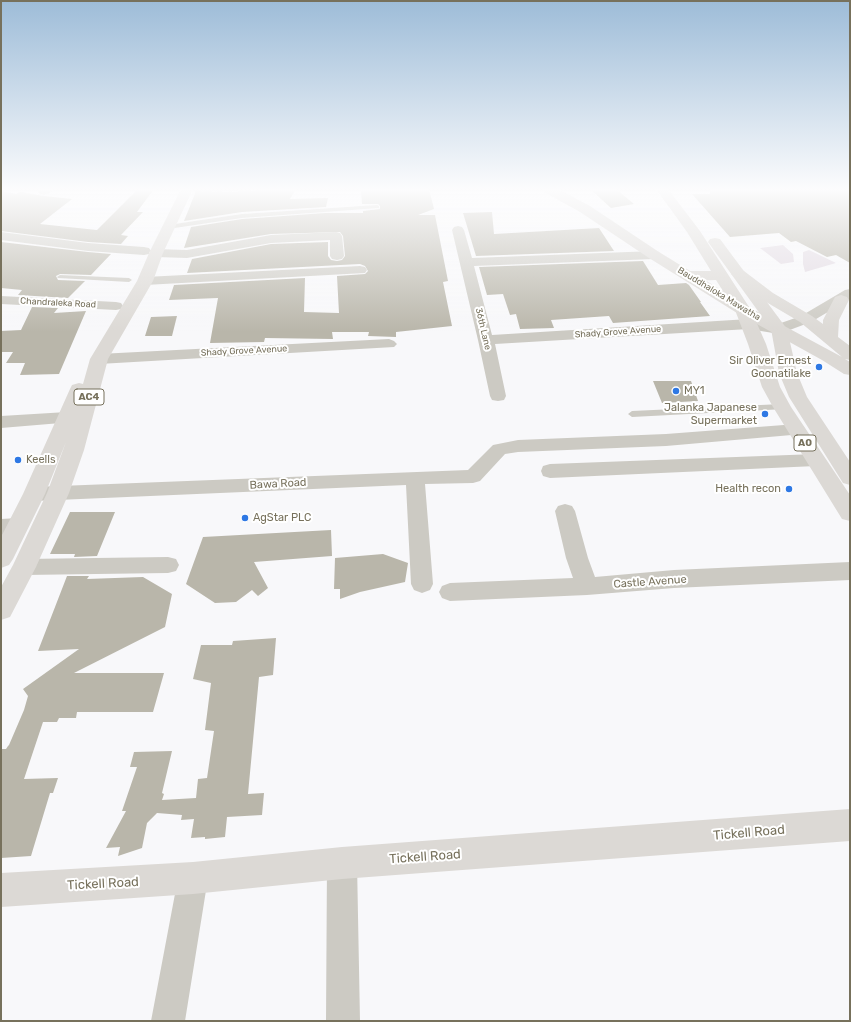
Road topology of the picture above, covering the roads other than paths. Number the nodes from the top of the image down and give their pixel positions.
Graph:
1 (6, 237) edge
2 (156, 237) edge
3 (161, 237) edge
4 (321, 237) edge
5 (336, 237) edge
6 (460, 237) edge
7 (626, 237) edge
8 (697, 237) edge
9 (712, 237) edge
10 (150, 252) junction
11 (654, 255) junction
12 (337, 256) dead end
13 (467, 262) junction
14 (360, 270) dead end
15 (740, 274) junction
16 (688, 276) junction
17 (721, 276) junction
18 (60, 277) dead end
19 (137, 280) junction
20 (845, 297) edge
21 (1, 300) edge
22 (116, 306) junction
23 (746, 317) junction
24 (806, 319) junction
25 (779, 329) junction
26 (830, 338) junction
27 (486, 340) junction
28 (389, 344) dead end
29 (850, 355) edge
30 (99, 359) junction
31 (850, 370) edge
32 (498, 396) dead end
33 (782, 407) junction
34 (632, 414) dead end
35 (67, 418) junction
36 (1, 422) edge
37 (797, 430) junction
38 (816, 460) junction
39 (550, 471) dead end
40 (415, 478) junction
41 (850, 478) edge
42 (58, 492) junction
43 (34, 494) junction
44 (565, 511) dead end
45 (850, 514) edge
46 (9, 526) edge
47 (1, 559) edge
48 (168, 565) dead end
49 (24, 567) junction
50 (850, 571) edge
51 (422, 584) dead end
52 (587, 586) junction
53 (450, 592) dead end
54 (1, 610) edge
55 (850, 825) edge
56 (342, 863) junction
57 (193, 878) junction
58 (1, 890) edge
59 (168, 1021) edge
60 (343, 1021) edge

1 - 10 street
2 - 10 main road, AC4
3 - 10 main road, AC4
4 - 10 street
5 - 12 street
6 - 13 street, 36th Lane
7 - 11 main road, Bauddhaloka Mawatha
8 - 17 main road, A0
9 - 15 main road, A0
10 - 19 main road, AC4
11 - 13 street
11 - 16 main road, Bauddhaloka Mawatha
13 - 27 street, 36th Lane
14 - 19 street
15 - 24 main road
15 - 25 main road, A0
16 - 17 main road
16 - 23 main road, Bauddhaloka Mawatha
17 - 23 main road, A0
18 - 19 lane
19 - 22 main road, AC4
19 - 30 main road, AC4
20 - 24 street
20 - 26 main road
21 - 22 street, Chandraleka Road
22 - 35 main road, AC4
23 - 25 main road, Bauddhaloka Mawatha
23 - 27 street, Shady Grove Avenue
23 - 33 main road, A0
24 - 25 street
24 - 26 main road
25 - 31 main road, Bauddhaloka Mawatha
25 - 41 main road, A0
26 - 29 main road
27 - 32 street, 36th Lane
28 - 30 street, Shady Grove Avenue
30 - 42 main road, AC4
33 - 34 lane
33 - 37 main road, A0
35 - 36 street
35 - 43 main road, AC4
37 - 38 main road, A0
37 - 40 street, Bawa Road
38 - 39 street
38 - 45 main road, A0
40 - 42 street, Bawa Road
40 - 51 street
42 - 43 street, Bawa Road
42 - 49 main road, AC4
43 - 46 main road, AC4
44 - 52 street
46 - 47 main road, AC4
48 - 49 street
49 - 54 main road, AC4
50 - 52 street, Castle Avenue
52 - 53 street, Castle Avenue
55 - 56 main road, Tickell Road
56 - 57 main road, Tickell Road
56 - 60 street
57 - 58 main road, Tickell Road
57 - 59 street

